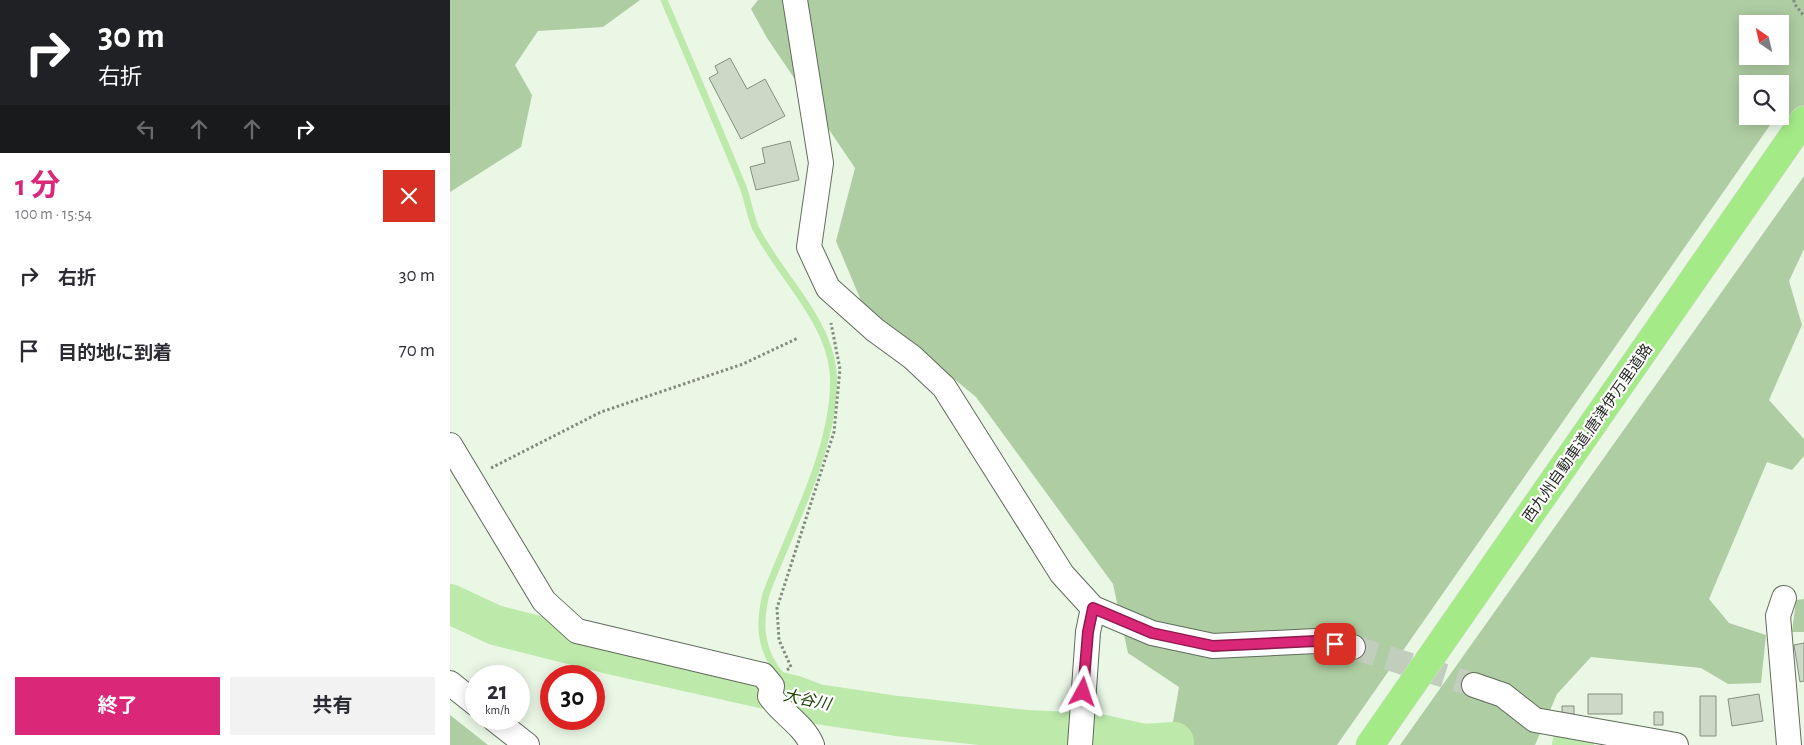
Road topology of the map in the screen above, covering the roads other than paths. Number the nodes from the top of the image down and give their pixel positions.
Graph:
1 (795, 0) edge
2 (1799, 127) edge
3 (450, 445) edge
4 (1784, 598) dead end
5 (1093, 608) junction
6 (1353, 647) tunnel mouth
7 (450, 683) edge
8 (1474, 685) tunnel mouth
9 (465, 695) edge
10 (508, 730) edge
11 (527, 745) edge
12 (812, 745) edge
13 (1080, 745) edge
14 (1370, 745) edge
15 (1676, 745) edge
16 (1788, 745) edge

1 - 5 street
2 - 14 highway, 西九州自動車道;唐津伊万里道路
3 - 12 street
4 - 16 street
5 - 6 street
5 - 13 street
7 - 9 street
8 - 15 street
10 - 11 street

